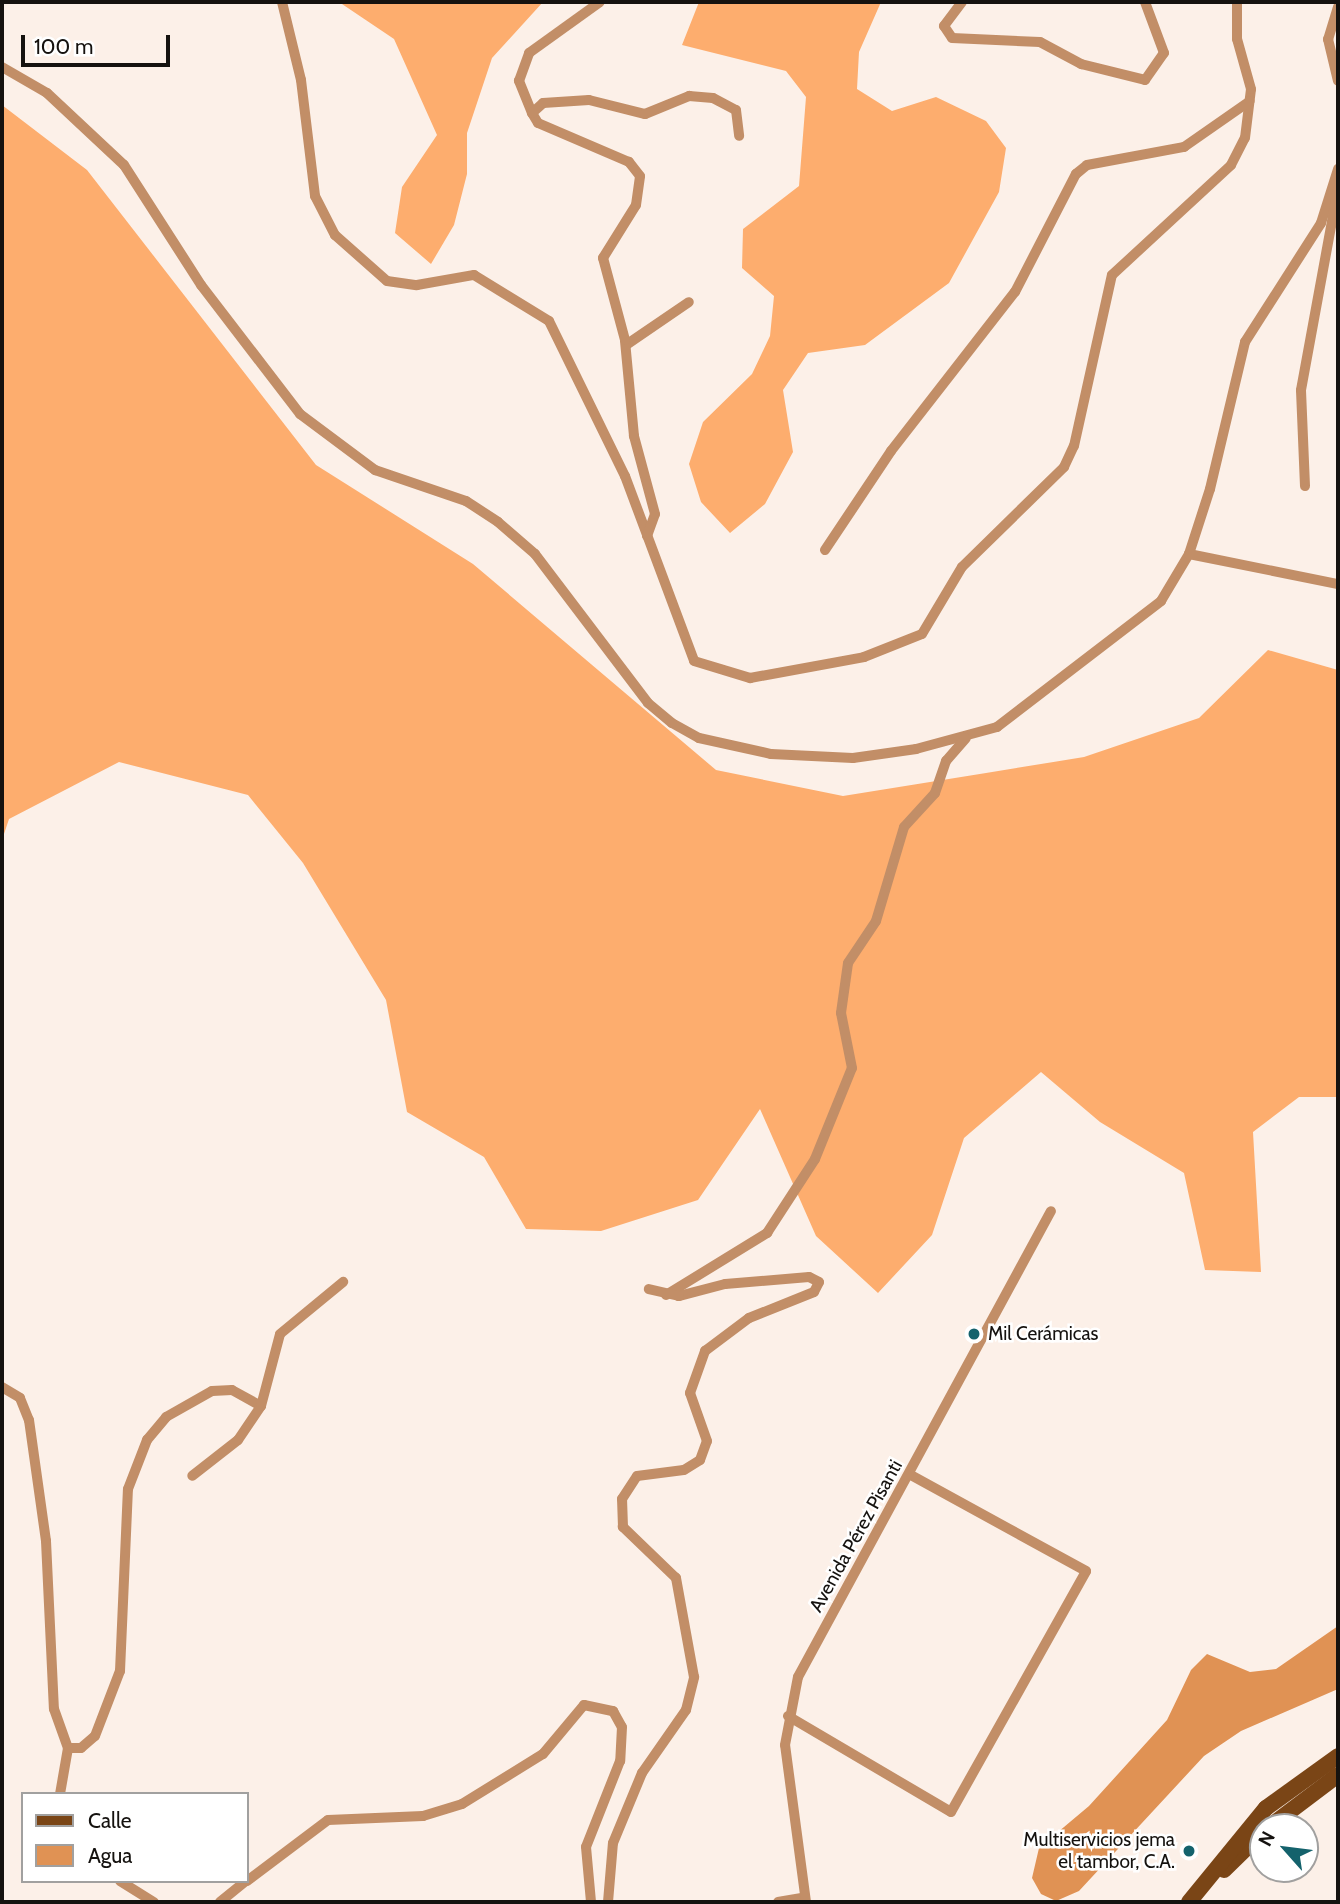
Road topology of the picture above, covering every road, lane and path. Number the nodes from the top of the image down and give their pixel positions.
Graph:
1 (282, 2) edge
2 (600, 2) edge
3 (962, 2) edge
4 (1145, 2) edge
5 (1237, 2) edge
6 (1338, 8) edge
7 (2, 67) edge
8 (1338, 81) edge
9 (1250, 101) junction
10 (532, 113) junction
11 (738, 136) dead end
12 (1338, 181) edge
13 (689, 302) dead end
14 (626, 345) junction
15 (1305, 486) dead end
16 (647, 536) junction
17 (825, 550) dead end
18 (1189, 554) junction
19 (1338, 584) edge
20 (966, 738) junction
21 (1051, 1211) dead end
22 (343, 1282) dead end
23 (649, 1289) dead end
24 (666, 1295) junction
25 (2, 1387) edge
26 (261, 1406) junction
27 (911, 1475) junction
28 (192, 1476) dead end
29 (788, 1716) junction
30 (68, 1748) junction
31 (1338, 1756) edge
32 (1338, 1775) edge
33 (60, 1792) edge
34 (1288, 1813) edge
35 (1249, 1847) edge
36 (248, 1880) edge
37 (123, 1883) edge
38 (244, 1883) edge
39 (805, 1900) edge
40 (154, 1902) edge
41 (220, 1902) edge
42 (591, 1902) edge
43 (608, 1902) edge
44 (778, 1902) edge
45 (1189, 1902) edge
46 (1198, 1902) edge

1 - 16 street
2 - 10 street
3 - 4 street
5 - 9 street
6 - 8 street
7 - 20 street
9 - 16 street
9 - 17 street
10 - 11 street
10 - 14 street
12 - 15 street
12 - 18 street
13 - 14 street
14 - 16 street
18 - 19 street
18 - 20 street
20 - 24 street
21 - 27 street, Avenida Pérez Pisanti
22 - 26 street
23 - 24 street
24 - 43 street
25 - 30 street
26 - 28 street
26 - 30 street
27 - 29 street, Avenida Pérez Pisanti
27 - 29 street
29 - 39 street, Avenida Pérez Pisanti
30 - 33 street
31 - 45 main road
32 - 34 main road
35 - 46 main road
36 - 42 street
37 - 40 street
38 - 41 street
39 - 44 street

